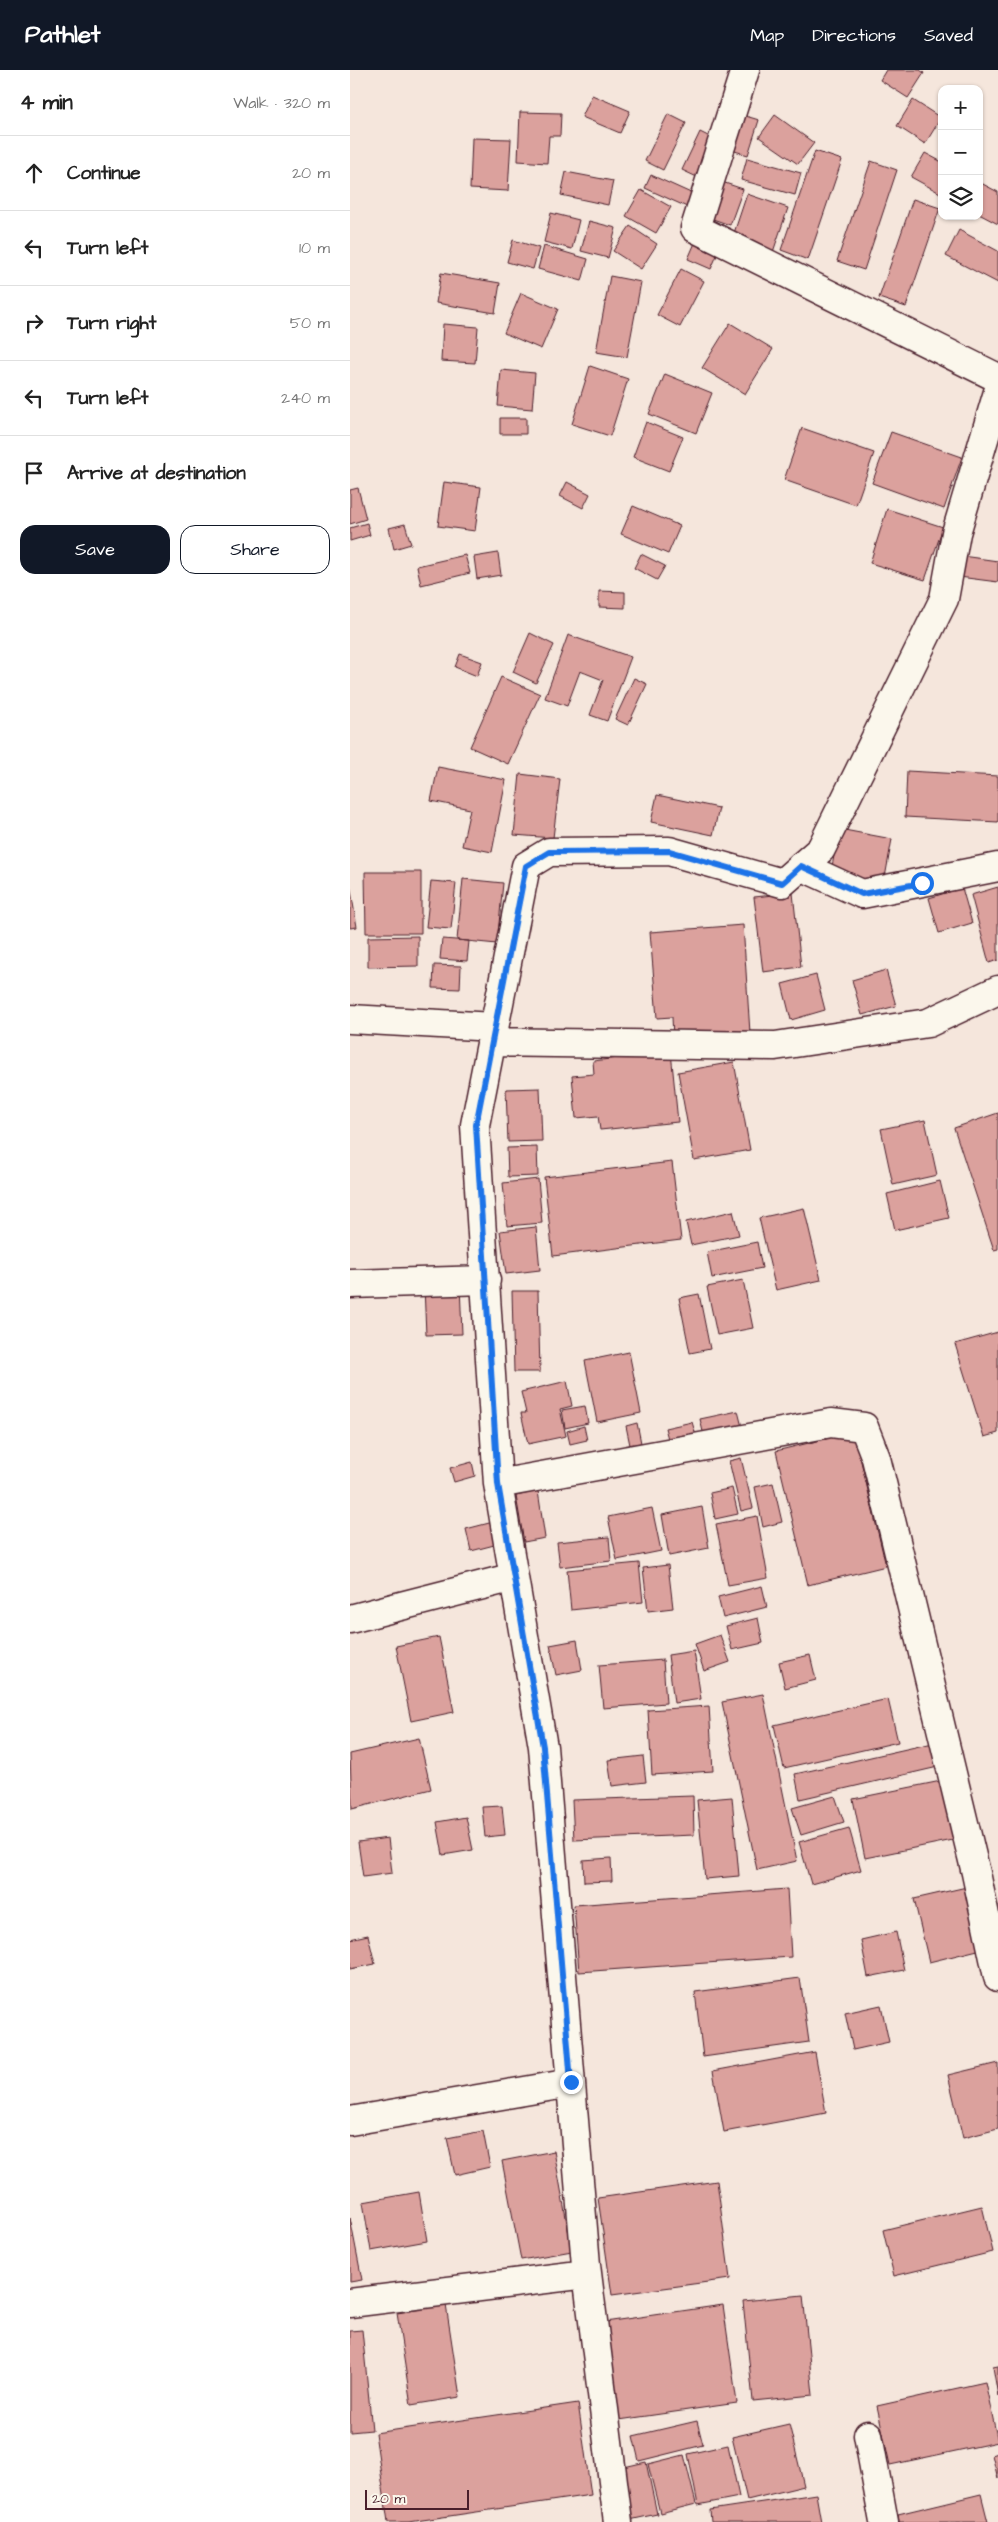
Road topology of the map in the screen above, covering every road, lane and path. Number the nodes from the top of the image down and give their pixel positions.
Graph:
1 (745, 70) edge
2 (998, 378) edge
3 (998, 392) edge
4 (801, 866) junction
5 (998, 867) edge
6 (998, 990) edge
7 (350, 1019) edge
8 (493, 1035) junction
9 (486, 1280) junction
10 (350, 1284) edge
11 (498, 1484) junction
12 (514, 1577) junction
13 (350, 1618) edge
14 (998, 1977) edge
15 (571, 2082) junction
16 (350, 2121) edge
17 (587, 2274) junction
18 (350, 2303) edge
19 (868, 2435) dead end
20 (618, 2522) edge
21 (884, 2522) edge

1 - 2 street
3 - 4 street
4 - 5 street
4 - 8 street
6 - 8 street
7 - 8 street
8 - 9 street
9 - 10 street
9 - 11 street
11 - 12 street
11 - 14 street
12 - 13 street
12 - 15 street
15 - 16 street
15 - 17 street
17 - 18 street
17 - 20 street
19 - 21 street

